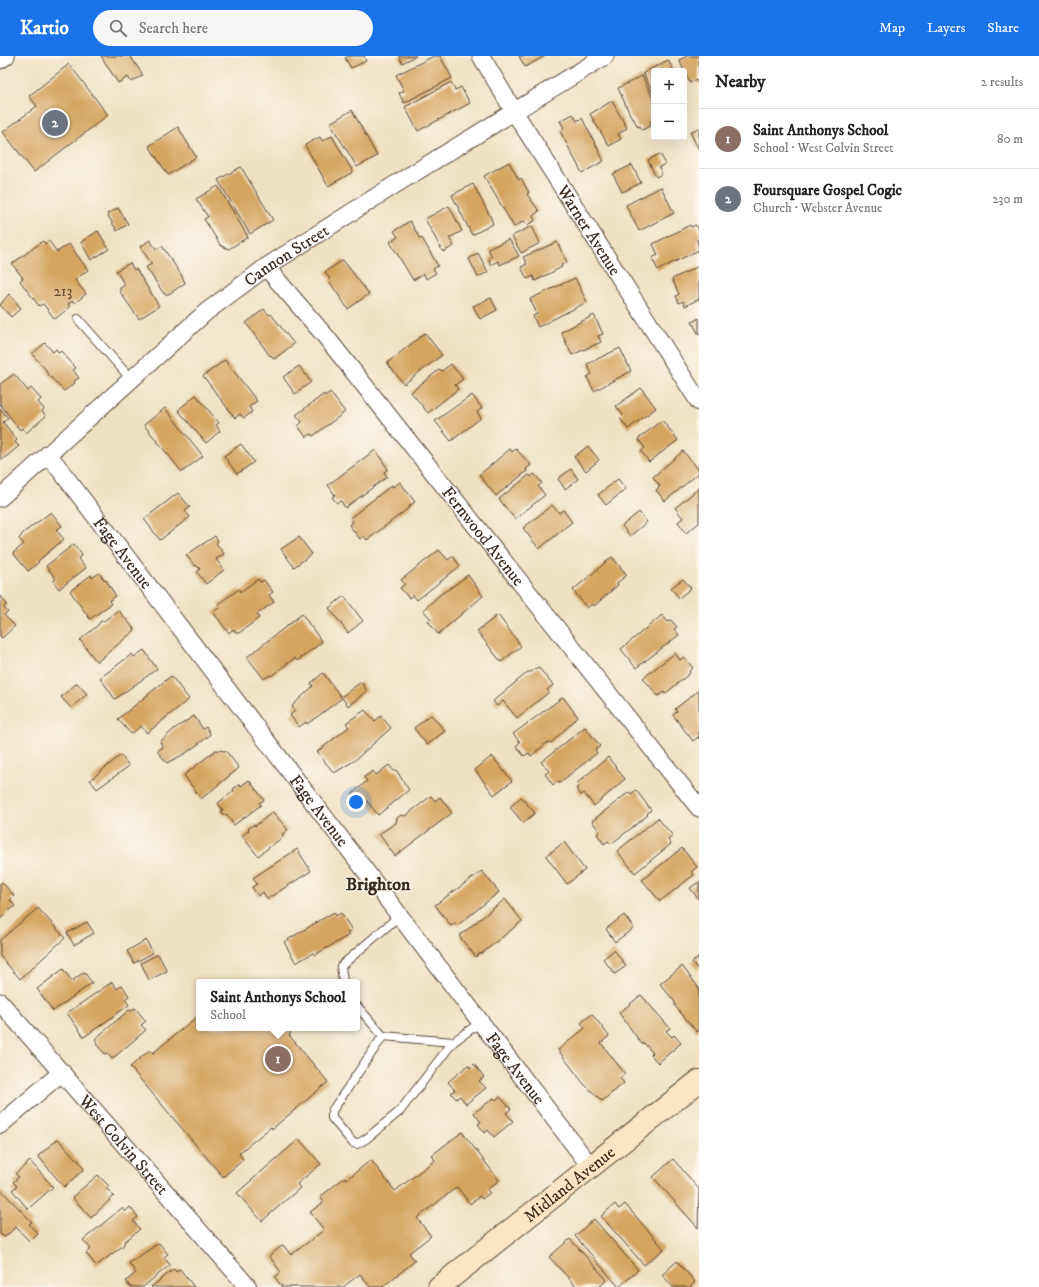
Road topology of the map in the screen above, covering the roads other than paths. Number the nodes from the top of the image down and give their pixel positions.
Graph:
1 (6, 56) edge
2 (481, 56) edge
3 (605, 56) edge
4 (0, 60) edge
5 (515, 112) junction
6 (266, 267) junction
7 (78, 319) dead end
8 (131, 379) junction
9 (699, 402) edge
10 (48, 454) junction
11 (0, 498) edge
12 (699, 808) edge
13 (399, 916) junction
14 (343, 979) edge
15 (0, 1002) edge
16 (360, 1009) edge
17 (481, 1022) junction
18 (383, 1036) junction
19 (453, 1042) junction
20 (62, 1072) junction
21 (699, 1081) edge
22 (0, 1125) edge
23 (591, 1167) junction
24 (248, 1287) edge
25 (439, 1287) edge

1 - 4 street
2 - 5 street, Warner Avenue
3 - 5 street, Cannon Street
5 - 6 street, Cannon Street
5 - 9 street, Warner Avenue
6 - 8 street, Cannon Street
6 - 12 street, Fernwood Avenue
7 - 8 lane
8 - 10 street, Cannon Street
10 - 11 street, Cannon Street
10 - 13 street, Fage Avenue
13 - 14 lane
13 - 17 street, Fage Avenue
15 - 20 street, West Colvin Street
16 - 18 lane
17 - 19 lane
17 - 23 street, Fage Avenue
18 - 19 lane
18 - 19 lane
20 - 22 street
20 - 24 street, West Colvin Street
21 - 23 street, Midland Avenue
23 - 25 street, Midland Avenue

